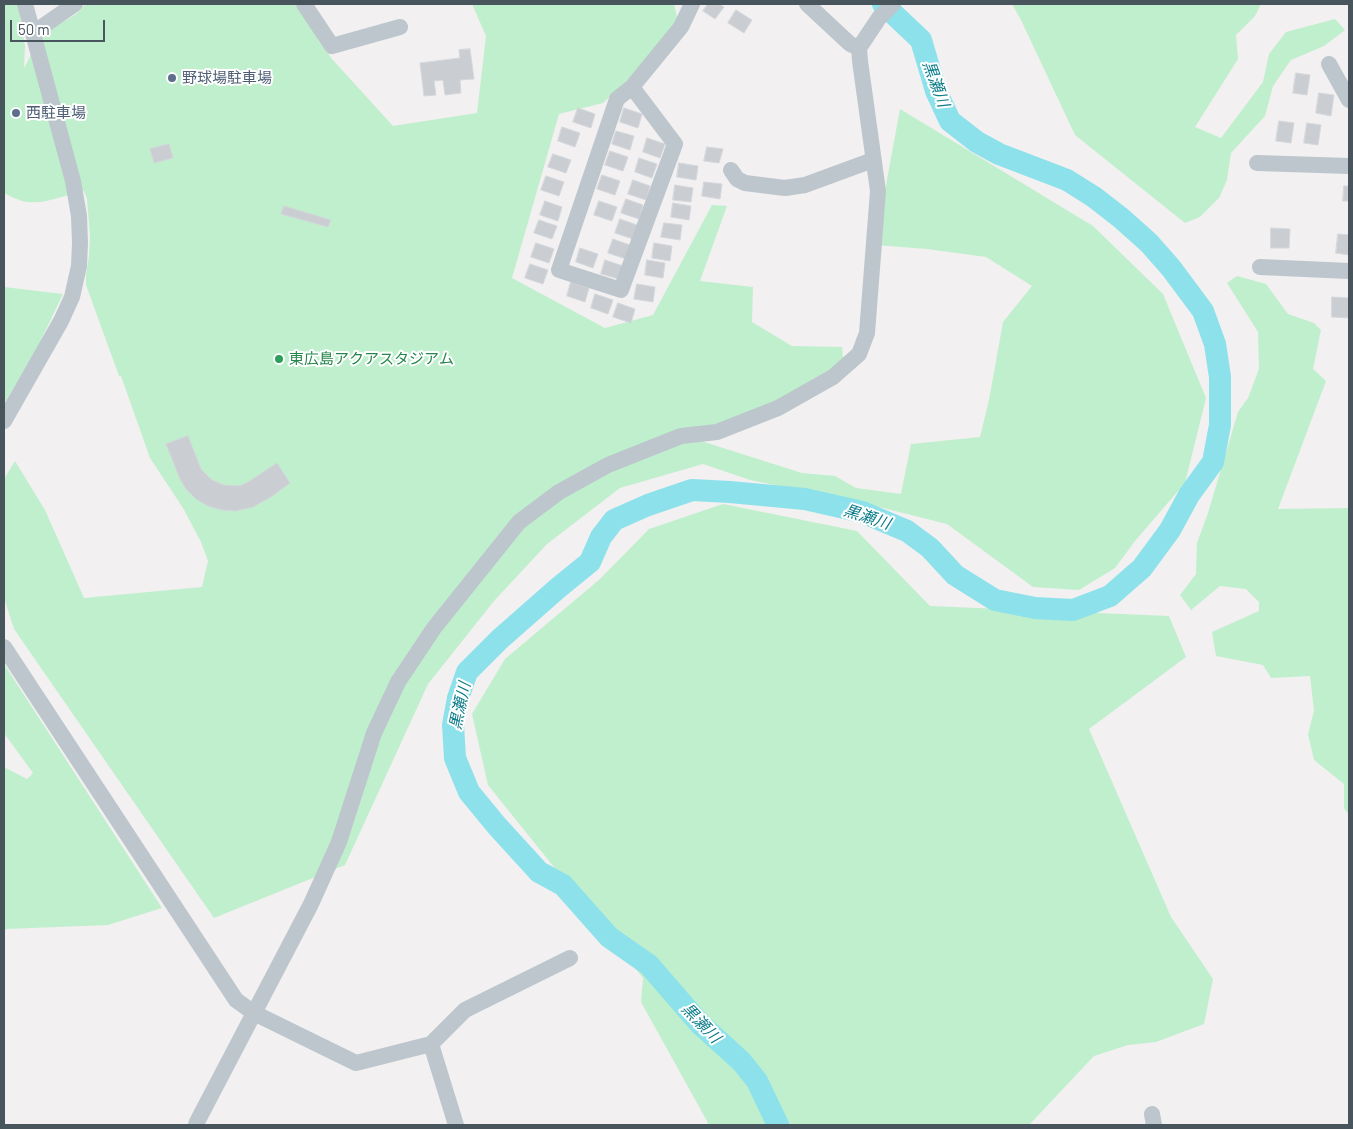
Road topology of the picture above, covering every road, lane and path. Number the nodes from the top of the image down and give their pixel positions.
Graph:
1 (25, 4) edge
2 (75, 4) edge
3 (304, 4) edge
4 (692, 4) edge
5 (807, 4) edge
6 (893, 4) edge
7 (400, 27) dead end
8 (33, 33) junction
9 (862, 45) junction
10 (1329, 64) dead end
11 (632, 87) junction
12 (1349, 100) edge
13 (873, 160) junction
14 (1257, 163) dead end
15 (1349, 166) edge
16 (731, 170) dead end
17 (1260, 267) dead end
18 (1349, 271) edge
19 (4, 420) edge
20 (4, 646) edge
21 (570, 958) dead end
22 (254, 1014) junction
23 (431, 1044) junction
24 (196, 1125) edge
25 (456, 1125) edge

1 - 8 street
2 - 8 street
3 - 7 street
4 - 11 street
5 - 9 street
6 - 9 street
8 - 19 street
9 - 13 street
10 - 12 street
11 - 11 street
13 - 16 street
13 - 22 street
14 - 15 street
17 - 18 street
20 - 22 street
21 - 23 street
22 - 23 street
22 - 24 street
23 - 25 street

